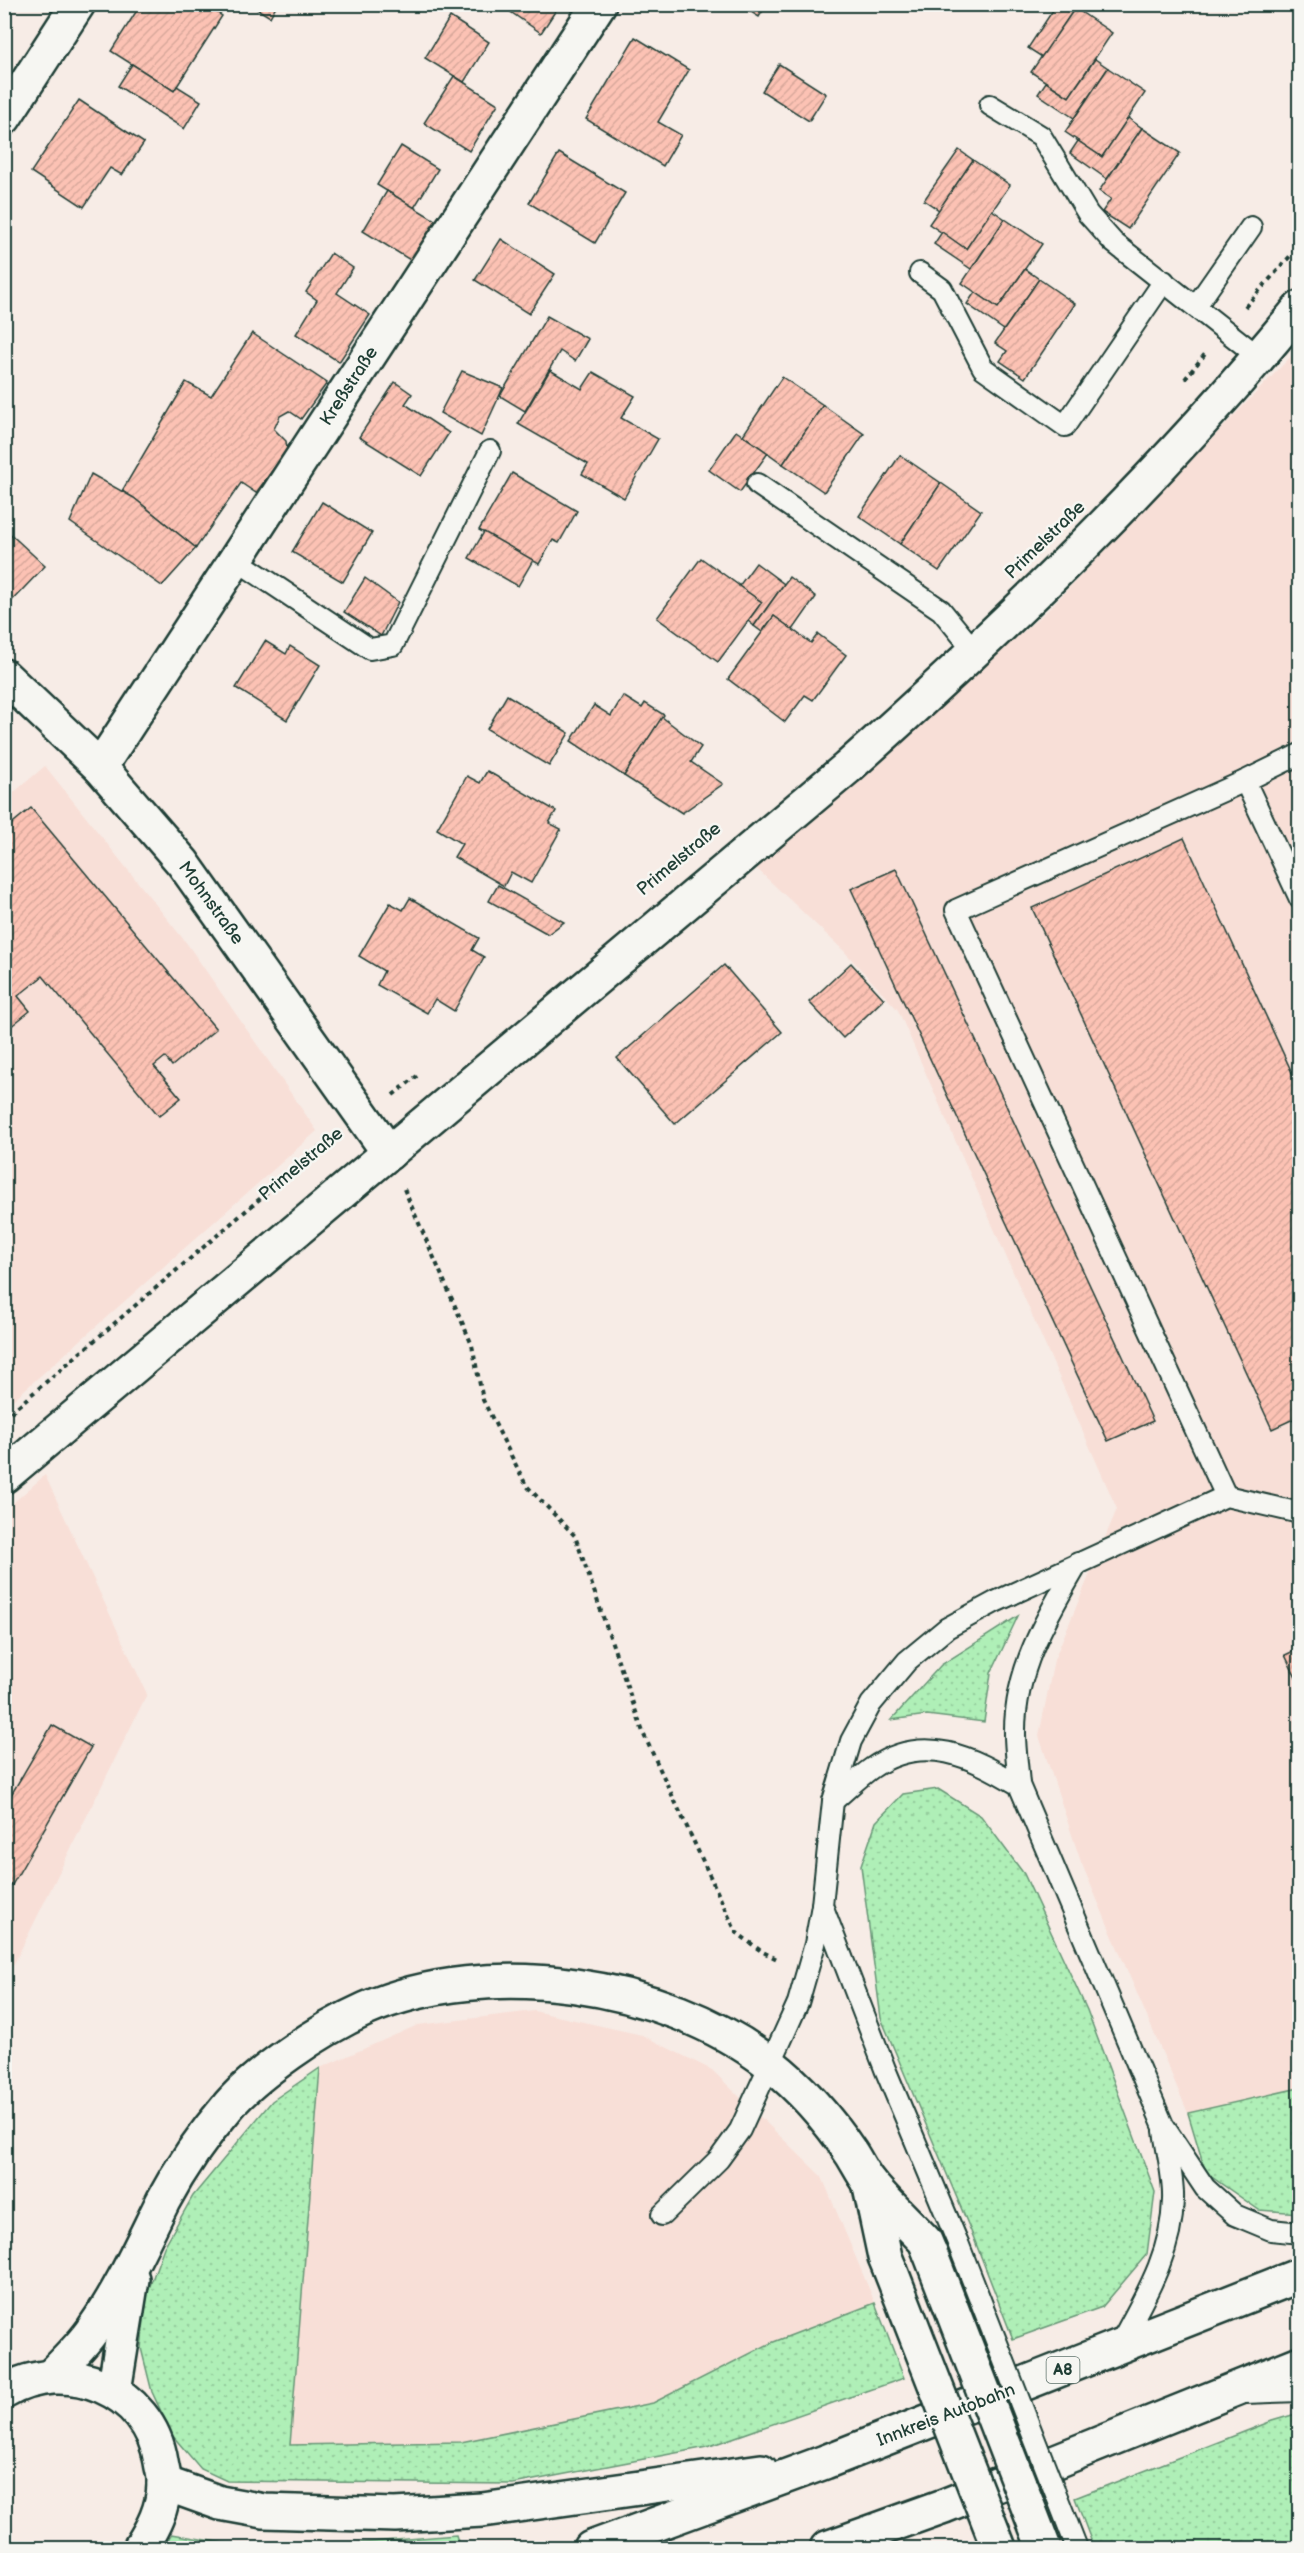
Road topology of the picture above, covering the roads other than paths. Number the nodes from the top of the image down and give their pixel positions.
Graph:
1 (78, 4) edge
2 (599, 4) edge
3 (990, 105) dead end
4 (4, 118) edge
5 (1251, 227) dead end
6 (920, 273) dead end
7 (1164, 281) junction
8 (1196, 306) junction
9 (1299, 308) edge
10 (1259, 357) junction
11 (490, 451) dead end
12 (757, 484) dead end
13 (235, 559) junction
14 (976, 653) junction
15 (4, 676) edge
16 (1299, 754) edge
17 (100, 767) junction
18 (1245, 781) junction
19 (1299, 899) edge
20 (388, 1153) junction
21 (8, 1468) edge
22 (1226, 1497) junction
23 (1299, 1513) edge
24 (1078, 1563) junction
25 (1019, 1785) junction
26 (833, 1801) junction
27 (822, 1905) junction
28 (771, 2064) junction
29 (1163, 2125) junction
30 (869, 2182) junction
31 (662, 2215) dead end
32 (1299, 2233) edge
33 (944, 2248) junction
34 (135, 2262) junction
35 (1299, 2275) edge
36 (1118, 2349) junction
37 (1299, 2363) edge
38 (51, 2376) junction
39 (10, 2386) edge
40 (114, 2391) junction
41 (1299, 2391) edge
42 (1224, 2394) junction
43 (825, 2462) junction
44 (164, 2483) junction
45 (140, 2548) edge
46 (591, 2548) edge
47 (828, 2548) edge
48 (999, 2548) edge
49 (1044, 2548) edge
50 (1077, 2548) edge

1 - 4 main road
2 - 13 main road, Kreßstraße
3 - 7 lane
5 - 8 lane
6 - 7 lane
7 - 8 lane
8 - 10 lane
9 - 10 main road, Primelstraße
10 - 14 main road, Primelstraße
11 - 13 lane
12 - 14 lane
13 - 17 main road, Kreßstraße
14 - 20 main road, Primelstraße
15 - 17 main road, Mohnstraße
16 - 18 lane
17 - 20 main road, Mohnstraße
18 - 19 lane
18 - 22 lane
20 - 21 main road, Primelstraße
22 - 23 lane
22 - 24 lane
24 - 25 lane
24 - 26 lane
25 - 26 lane
25 - 29 lane
26 - 27 lane
27 - 28 lane
27 - 33 lane
28 - 30 main road
28 - 31 lane
28 - 34 main road
29 - 32 lane
29 - 36 lane
30 - 33 main road
30 - 48 main road, bridge
33 - 49 main road, bridge
33 - 50 lane, bridge
34 - 38 main road
34 - 40 main road
35 - 36 main road, Innkreis Autobahn / A8
36 - 43 main road, Innkreis Autobahn / A8
37 - 42 main road
38 - 39 main road
38 - 40 main road
40 - 44 main road
41 - 42 lane
42 - 47 main road
43 - 44 main road
43 - 46 main road, Innkreis Autobahn / A8
44 - 45 main road

